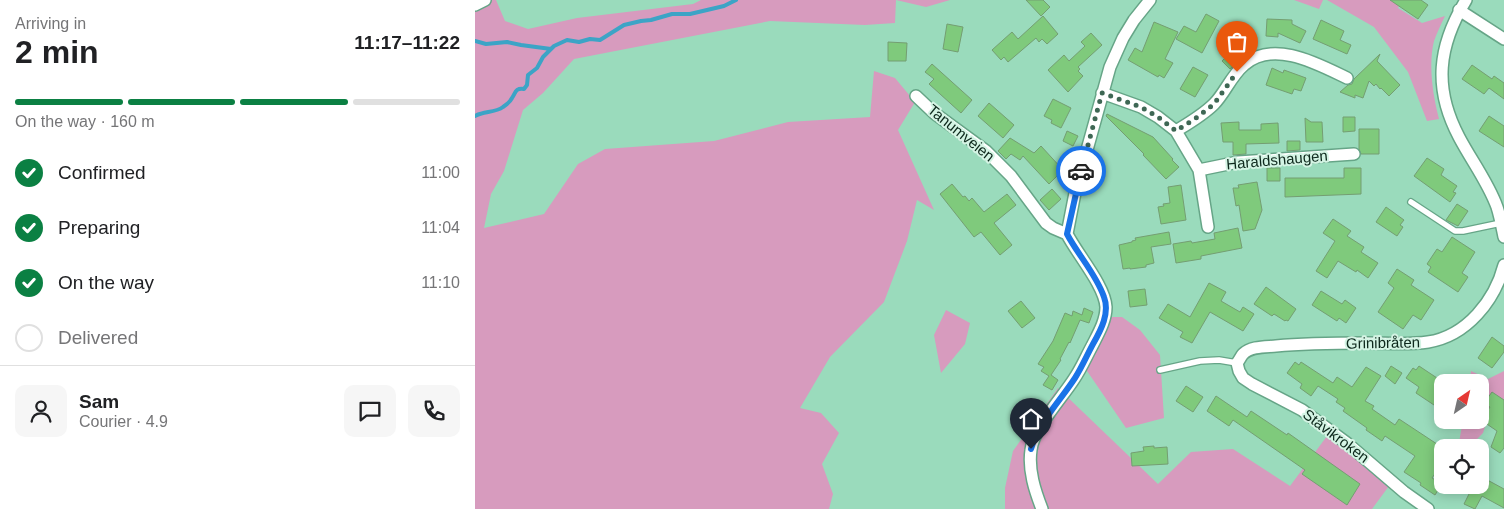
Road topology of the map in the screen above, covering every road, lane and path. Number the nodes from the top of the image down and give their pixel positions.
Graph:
1 (485, 0) edge
2 (1150, 0) edge
3 (475, 5) edge
4 (1463, 5) edge
5 (1504, 39) edge
6 (1347, 78) dead end
7 (1102, 93) junction
8 (916, 96) dead end
9 (1176, 131) junction
10 (1355, 154) dead end
11 (1199, 170) junction
12 (1411, 202) dead end
13 (1501, 223) junction
14 (1209, 227) dead end
15 (1067, 234) junction
16 (1504, 237) edge
17 (1504, 264) edge
18 (1238, 367) junction
19 (1160, 370) dead end
20 (1042, 509) edge
21 (1428, 509) edge

1 - 3 street
2 - 7 street
4 - 5 street
4 - 13 street
6 - 9 street
7 - 9 street
7 - 15 street
8 - 15 street, Tanumveien
9 - 11 street
10 - 11 street, Haraldshaugen
11 - 14 street
12 - 13 lane
13 - 16 street
15 - 20 street, Tanumveien
17 - 18 street, Grinibråten
18 - 19 lane
18 - 21 street, Ståvikroken

